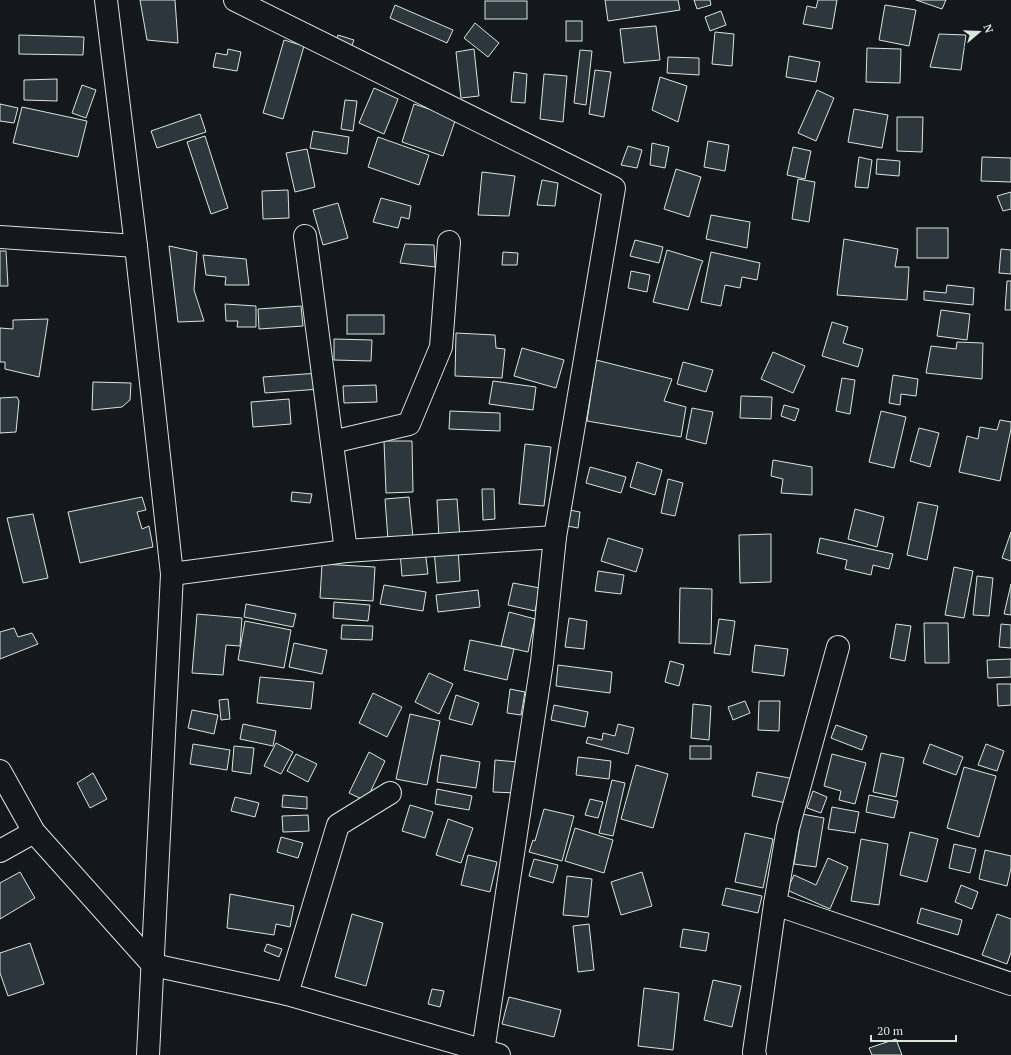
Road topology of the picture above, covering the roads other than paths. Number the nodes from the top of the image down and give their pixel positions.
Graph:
1 (106, 0) edge
2 (235, 0) edge
3 (305, 236) dead end
4 (0, 237) edge
5 (448, 242) dead end
6 (136, 246) junction
7 (332, 442) junction
8 (555, 537) junction
9 (346, 551) junction
10 (172, 574) junction
11 (838, 648) dead end
12 (0, 771) edge
13 (390, 793) dead end
14 (34, 832) junction
15 (0, 851) edge
16 (775, 904) junction
17 (153, 965) junction
18 (1011, 984) edge
19 (287, 994) junction
20 (491, 1053) edge
21 (148, 1055) edge
22 (755, 1055) edge

1 - 6 street
2 - 8 street
3 - 7 street
4 - 6 street
5 - 7 street
6 - 10 street
7 - 9 street
8 - 9 street
8 - 20 street
9 - 10 street
10 - 17 street
11 - 16 street
12 - 14 street
13 - 19 street
14 - 15 street
14 - 17 street
16 - 18 street
16 - 22 street
17 - 19 street
17 - 21 street
19 - 20 street

